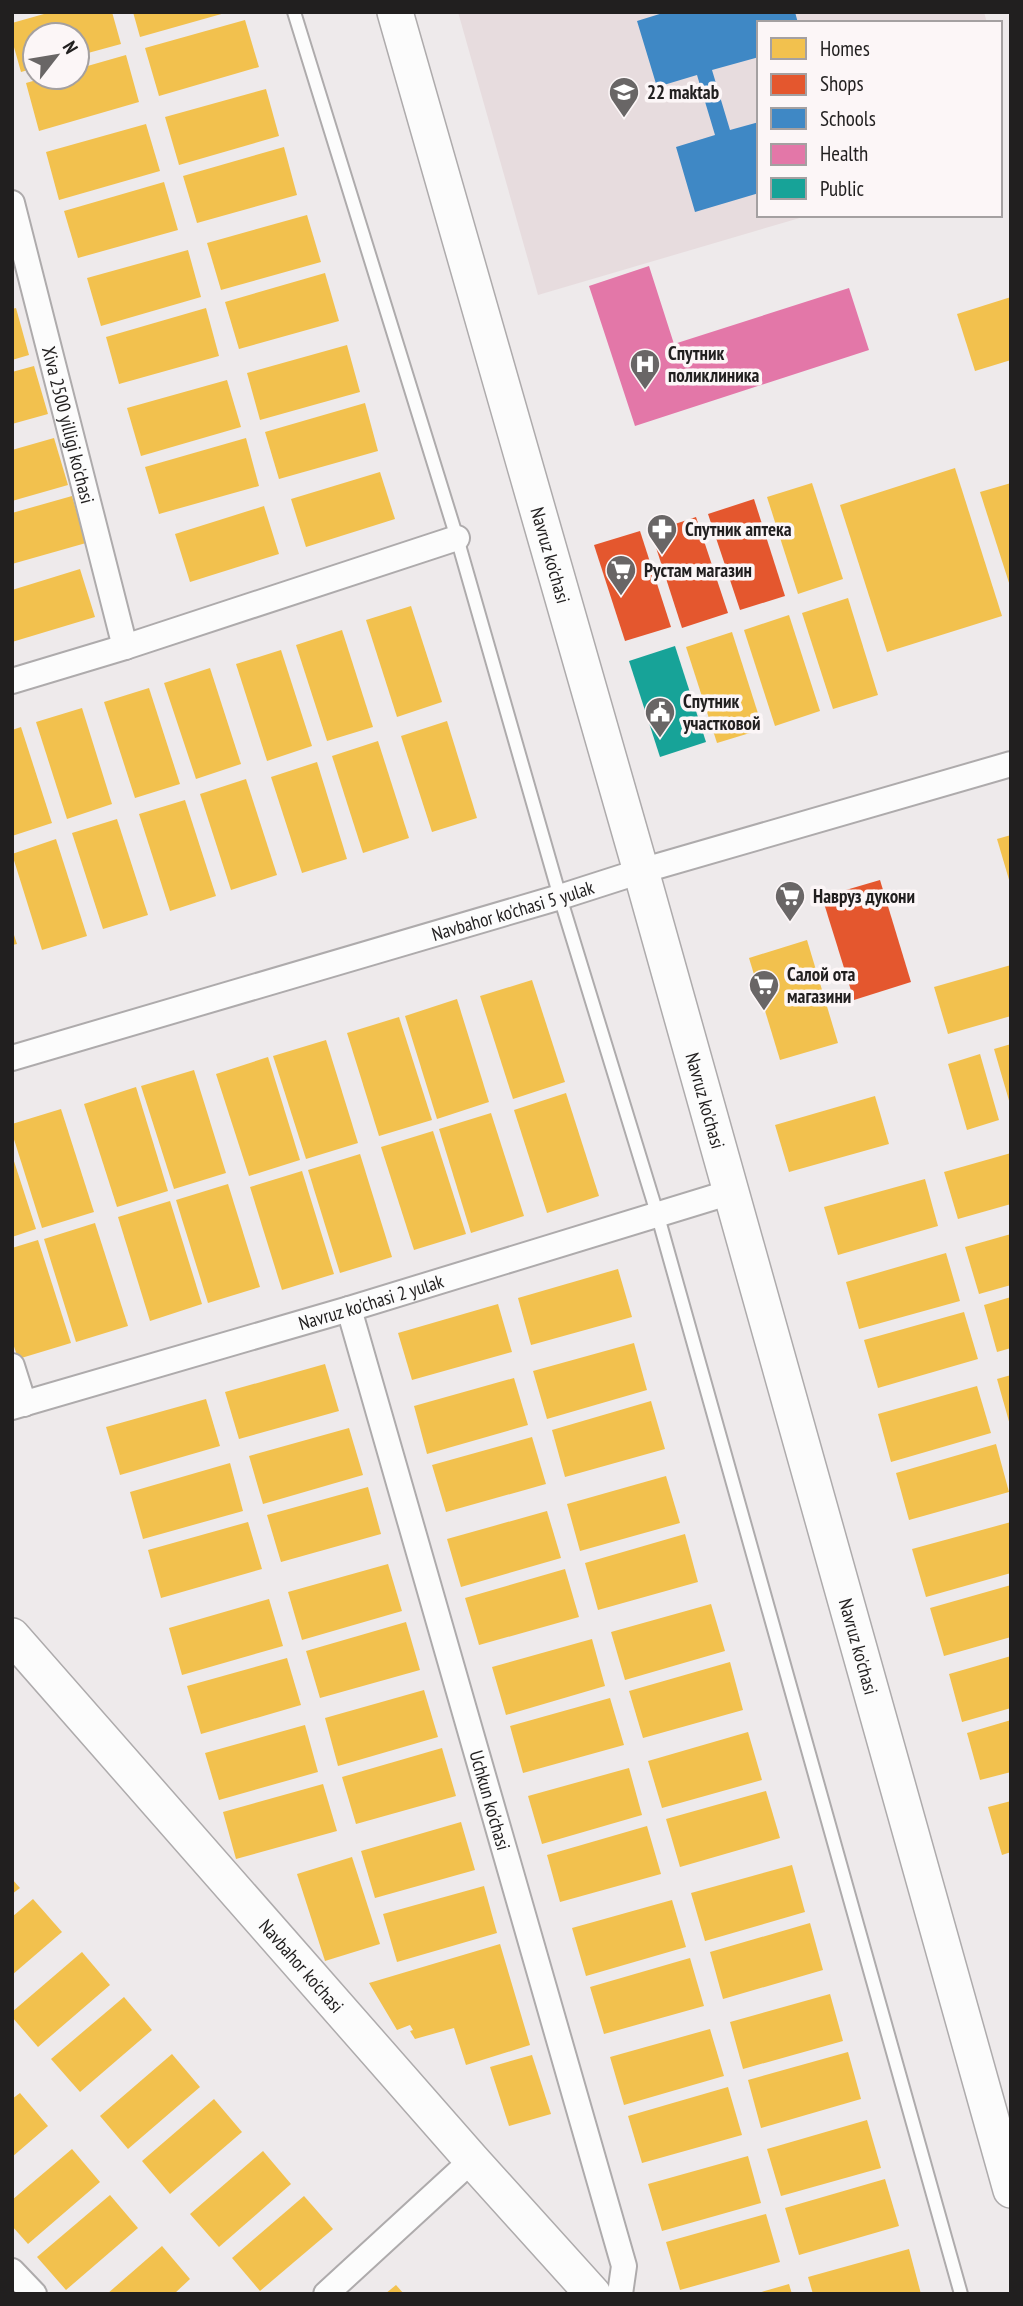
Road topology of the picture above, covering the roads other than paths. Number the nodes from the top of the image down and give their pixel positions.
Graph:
1 (294, 12) edge
2 (395, 12) edge
3 (12, 203) edge
4 (457, 538) junction
5 (125, 647) junction
6 (12, 681) edge
7 (1011, 764) edge
8 (641, 871) junction
9 (561, 897) junction
10 (12, 1058) edge
11 (731, 1192) junction
12 (657, 1213) junction
13 (349, 1309) junction
14 (12, 1366) edge
15 (18, 1405) edge
16 (12, 1636) edge
17 (472, 2160) junction
18 (1011, 2190) edge
19 (12, 2271) edge
20 (34, 2294) edge
21 (326, 2294) edge
22 (593, 2294) edge
23 (620, 2294) edge
24 (961, 2294) edge

1 - 4 lane
2 - 8 street, Navruz ko'chasi
3 - 5 street, Xiva 2500 yilligi ko'chasi
4 - 5 street
4 - 9 lane
5 - 6 street
7 - 8 street, Navbahor ko'chasi 5 yulak
8 - 9 street, Navbahor ko'chasi 5 yulak
8 - 11 street, Navruz ko'chasi
9 - 10 street, Navbahor ko'chasi 5 yulak
9 - 12 lane
11 - 12 street, Navruz ko'chasi 2 yulak
11 - 18 street, Navruz ko'chasi
12 - 13 street, Navruz ko'chasi 2 yulak
12 - 24 lane
13 - 15 street, Navruz ko'chasi 2 yulak
13 - 23 street, Uchkun ko'chasi
14 - 15 street
16 - 17 street, Navbahor ko'chasi
17 - 21 street
17 - 22 street, Navbahor ko'chasi
19 - 20 street

